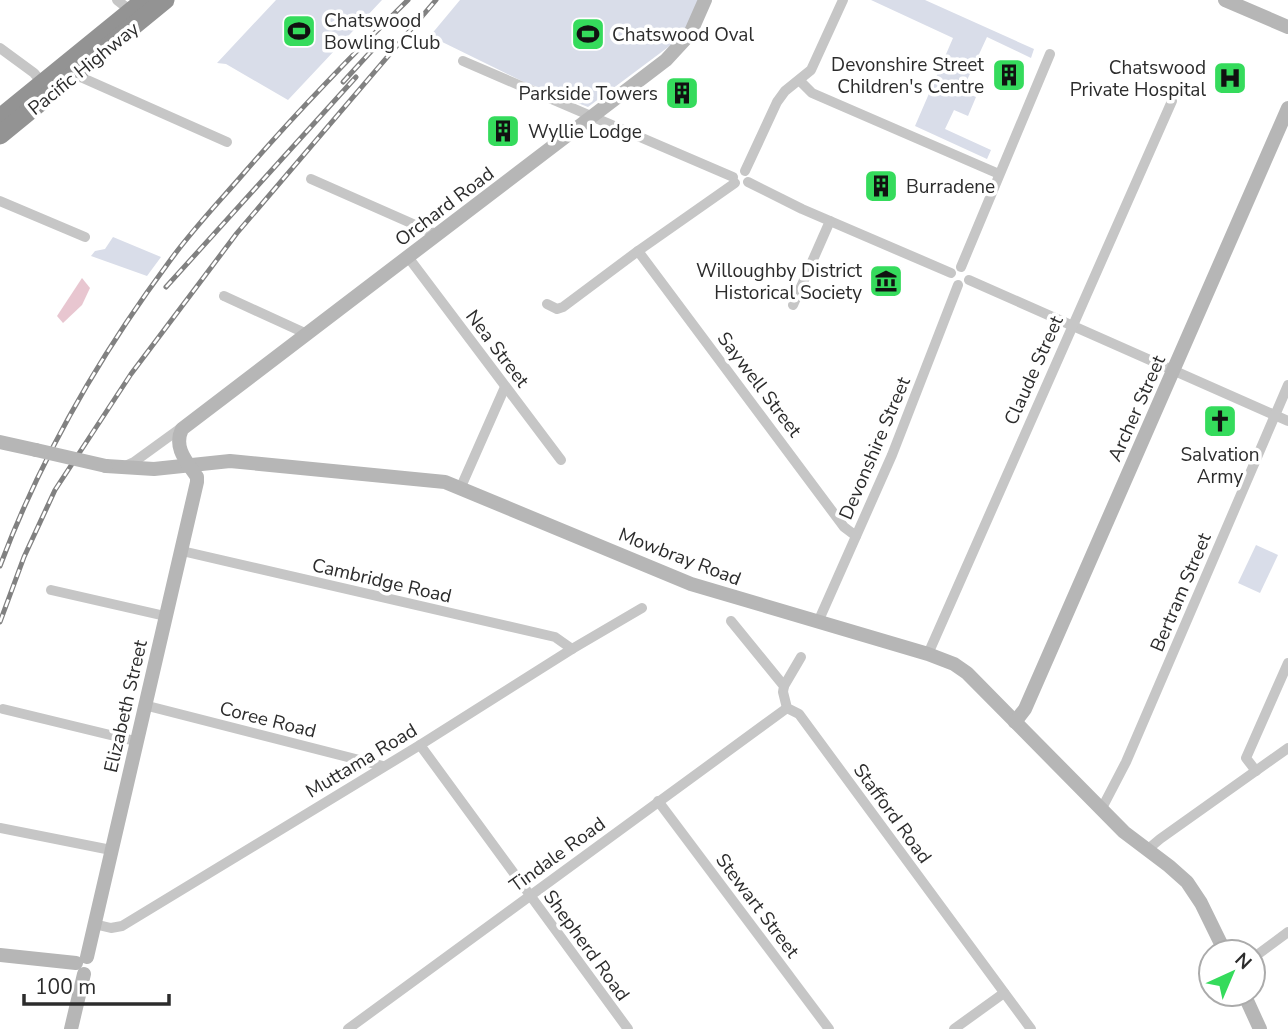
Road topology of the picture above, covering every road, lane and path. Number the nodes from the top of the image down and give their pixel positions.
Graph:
1 (165, 0) edge
2 (705, 0) edge
3 (843, 0) edge
4 (1225, 0) edge
5 (131, 4) edge
6 (1288, 27) edge
7 (0, 48) edge
8 (1050, 54) dead end
9 (463, 61) dead end
10 (76, 75) junction
11 (800, 81) junction
12 (43, 84) junction
13 (1172, 101) dead end
14 (1288, 108) edge
15 (593, 116) junction
16 (0, 118) edge
17 (0, 135) edge
18 (227, 142) dead end
19 (999, 174) junction
20 (747, 177) junction
21 (310, 178) dead end
22 (734, 180) junction
23 (0, 201) edge
24 (830, 221) junction
25 (438, 235) junction
26 (85, 237) dead end
27 (638, 251) junction
28 (408, 257) junction
29 (961, 267) junction
30 (951, 273) junction
31 (969, 280) junction
32 (958, 285) junction
33 (224, 296) dead end
34 (547, 303) dead end
35 (793, 305) dead end
36 (1071, 326) junction
37 (307, 334) junction
38 (1174, 370) junction
39 (1288, 385) edge
40 (505, 387) junction
41 (1275, 415) junction
42 (1288, 421) edge
43 (186, 424) junction
44 (0, 442) edge
45 (561, 460) dead end
46 (190, 466) junction
47 (112, 467) junction
48 (460, 489) junction
49 (856, 536) junction
50 (181, 551) junction
51 (51, 590) dead end
52 (642, 608) dead end
53 (165, 616) junction
54 (731, 621) dead end
55 (818, 622) junction
56 (572, 649) junction
57 (928, 654) junction
58 (801, 657) dead end
59 (1288, 663) edge
60 (784, 686) junction
61 (144, 705) junction
62 (787, 708) junction
63 (3, 709) dead end
64 (1015, 722) junction
65 (135, 741) junction
66 (420, 745) junction
67 (1288, 748) edge
68 (383, 766) junction
69 (1256, 771) junction
70 (658, 801) junction
71 (1101, 810) junction
72 (0, 828) edge
73 (111, 850) junction
74 (1147, 850) junction
75 (529, 895) junction
76 (94, 924) junction
77 (1288, 932) edge
78 (1218, 938) edge
79 (1267, 948) edge
80 (0, 954) edge
81 (82, 964) junction
82 (1004, 993) junction
83 (1250, 1008) edge
84 (71, 1029) edge
85 (348, 1029) edge
86 (628, 1029) edge
87 (829, 1029) edge
88 (954, 1029) edge
89 (1031, 1029) edge
90 (1260, 1029) edge

1 - 10 highway, Pacific Highway
2 - 15 main road, Orchard Road
3 - 11 street
4 - 6 main road
5 - 12 highway, Pacific Highway
7 - 12 street
8 - 19 street
9 - 15 street
10 - 17 highway, Pacific Highway
10 - 18 street
11 - 19 street
11 - 20 street
12 - 16 highway, Pacific Highway
13 - 36 street, Claude Street
14 - 38 main road, Archer Street
15 - 22 street
15 - 25 main road, Orchard Road
19 - 29 street
20 - 22 street
20 - 24 street
21 - 25 street
22 - 27 street
23 - 26 street
24 - 30 street
24 - 35 street
25 - 28 main road, Orchard Road
27 - 34 street
27 - 49 street, Saywell Street
28 - 37 main road, Orchard Road
28 - 40 street, Nea Street
29 - 30 street
29 - 31 street
30 - 32 street
31 - 32 street
31 - 36 street
32 - 49 street, Devonshire Street
33 - 37 street
36 - 38 street
36 - 57 street, Claude Street
37 - 43 main road, Orchard Road
38 - 41 street
38 - 64 main road, Archer Street
39 - 41 street, Bertram Street
40 - 45 street, Nea Street
40 - 48 street
41 - 42 street
41 - 71 street, Bertram Street
43 - 46 main road
43 - 47 street, Orchard Road
44 - 47 main road, Mowbray Road, bridge
46 - 47 main road, Mowbray Road
46 - 48 main road, Mowbray Road
46 - 50 main road, Elizabeth Street
48 - 55 main road, Mowbray Road
49 - 55 street, Devonshire Street
50 - 53 main road, Elizabeth Street
50 - 56 street, Cambridge Road
51 - 53 street
52 - 56 street, Muttama Road
53 - 61 main road, Elizabeth Street
54 - 60 street
55 - 57 main road, Mowbray Road
56 - 66 street, Muttama Road
57 - 64 main road, Mowbray Road
58 - 60 street
59 - 69 street
60 - 62 street
61 - 65 main road, Elizabeth Street
61 - 68 street, Coree Road
62 - 70 street, Tindale Road
62 - 82 street, Stafford Road
63 - 65 street
64 - 71 main road, Mowbray Road
65 - 73 main road, Elizabeth Street
66 - 68 street, Muttama Road
66 - 75 street, Shepherd Road
67 - 69 street
68 - 76 street, Muttama Road
69 - 74 street
70 - 75 street, Tindale Road
70 - 87 street, Stewart Street
71 - 74 main road, Mowbray Road
72 - 73 street
73 - 76 main road, Elizabeth Street
74 - 78 main road, Mowbray Road
75 - 85 street, Tindale Road
75 - 86 street, Shepherd Road
76 - 81 main road, Elizabeth Street
77 - 79 street
80 - 81 main road
81 - 84 main road, Elizabeth Street
82 - 88 street
82 - 89 street, Stafford Road
83 - 90 main road

